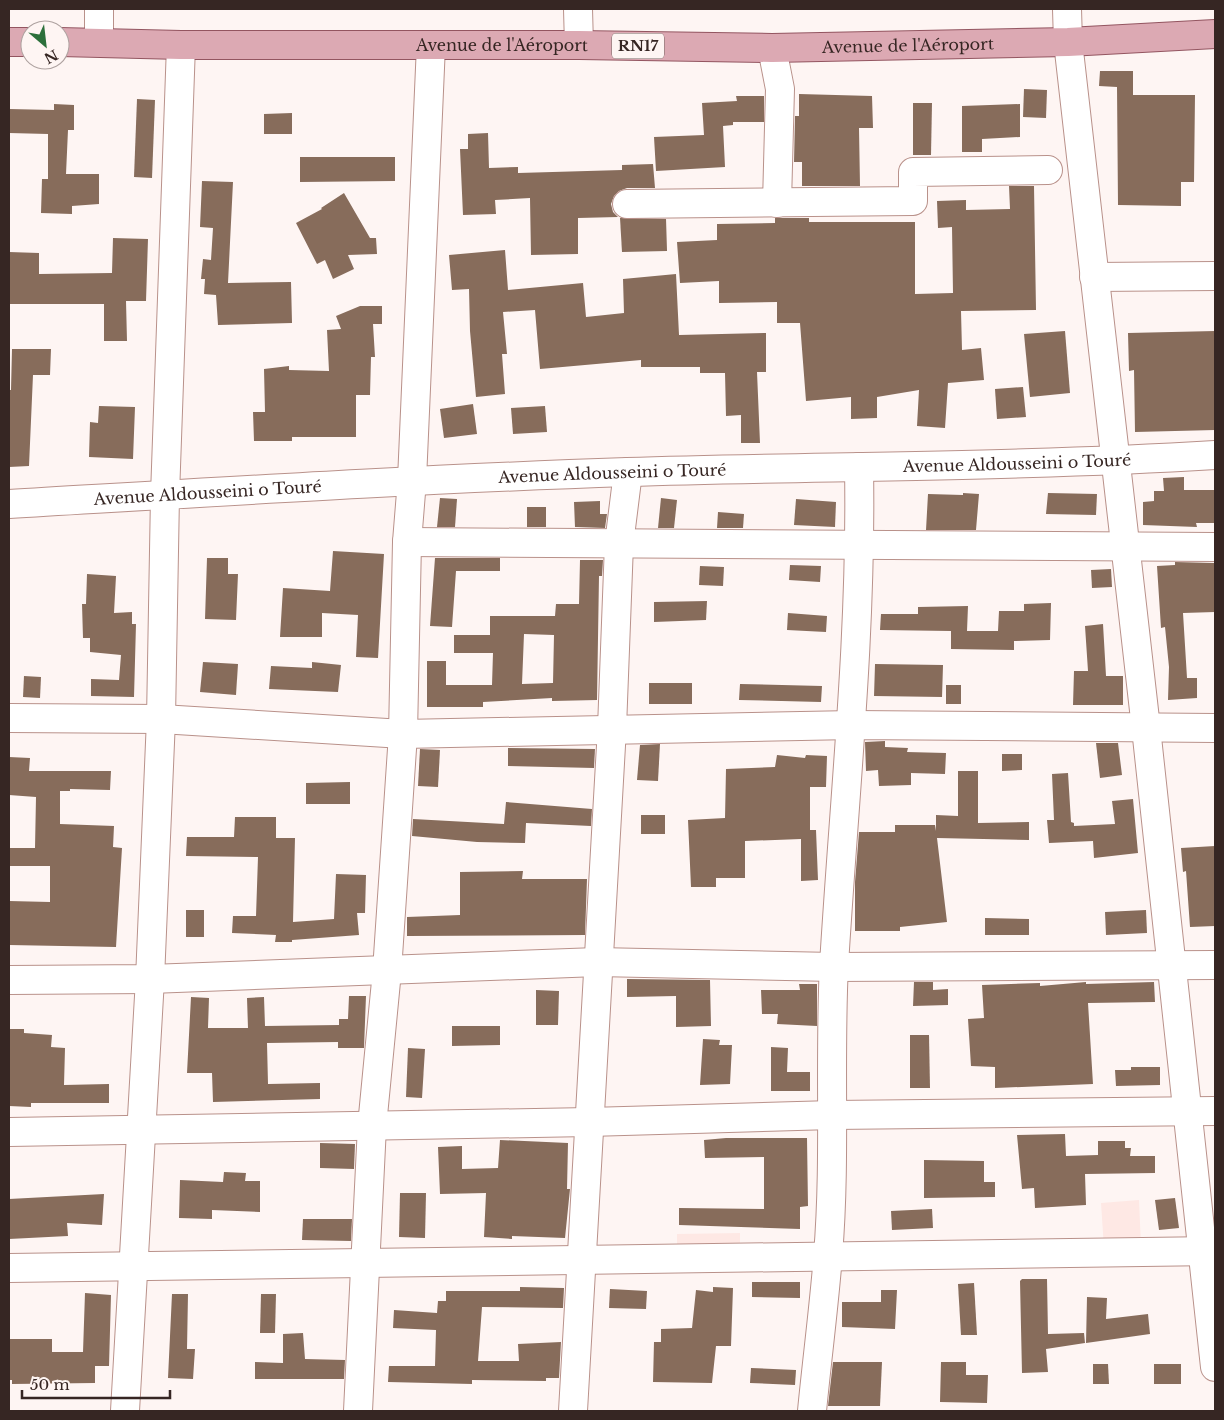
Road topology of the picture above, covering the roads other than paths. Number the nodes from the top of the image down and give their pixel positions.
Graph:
1 (99, 9) edge
2 (578, 9) edge
3 (1067, 9) edge
4 (1215, 34) edge
5 (70, 42) edge
6 (100, 42) junction
7 (1068, 42) junction
8 (181, 45) junction
9 (431, 45) junction
10 (579, 45) junction
11 (772, 48) junction
12 (1048, 170) dead end
13 (777, 203) junction
14 (626, 204) dead end
15 (1215, 276) edge
16 (1094, 278) junction
17 (1215, 456) edge
18 (1114, 461) junction
19 (859, 467) junction
20 (628, 472) junction
21 (412, 480) junction
22 (165, 495) junction
23 (9, 504) edge
24 (407, 542) junction
25 (619, 544) junction
26 (860, 547) junction
27 (1215, 547) edge
28 (1124, 548) junction
29 (9, 718) edge
30 (161, 719) junction
31 (853, 725) junction
32 (612, 728) junction
33 (1146, 728) junction
34 (1215, 728) edge
35 (403, 734) junction
36 (597, 962) junction
37 (1172, 965) junction
38 (1215, 965) edge
39 (834, 967) junction
40 (387, 971) junction
41 (150, 979) junction
42 (9, 980) edge
43 (1187, 1111) junction
44 (1215, 1111) edge
45 (833, 1115) junction
46 (589, 1122) junction
47 (372, 1126) junction
48 (140, 1130) junction
49 (9, 1132) edge
50 (1209, 1251) edge
51 (828, 1254) junction
52 (582, 1258) junction
53 (364, 1262) junction
54 (132, 1266) junction
55 (9, 1268) edge
56 (1215, 1367) edge
57 (125, 1411) edge
58 (358, 1411) edge
59 (574, 1411) edge
60 (812, 1411) edge

1 - 6 street
2 - 10 street
3 - 7 street
4 - 7 main road, Avenue de l'Aéroport / RN17
5 - 6 main road, Avenue de l'Aéroport / RN17
6 - 8 main road, Avenue de l'Aéroport / RN17
7 - 11 main road, Avenue de l'Aéroport / RN17
7 - 16 street
8 - 9 main road, Avenue de l'Aéroport / RN17
8 - 22 street
9 - 10 main road, Avenue de l'Aéroport / RN17
9 - 21 street
10 - 11 main road, Avenue de l'Aéroport / RN17
11 - 13 street
12 - 13 street
13 - 14 street
15 - 16 street
16 - 18 street
17 - 18 street, Avenue Aldousseini o Touré
18 - 19 street, Avenue Aldousseini o Touré
18 - 28 street
19 - 20 street, Avenue Aldousseini o Touré
19 - 26 street
20 - 21 street, Avenue Aldousseini o Touré
20 - 25 street
21 - 22 street, Avenue Aldousseini o Touré
21 - 24 street
22 - 23 street, Avenue Aldousseini o Touré
22 - 30 street
24 - 25 street
24 - 35 street
25 - 26 street
25 - 32 street
26 - 28 street
26 - 31 street
27 - 28 street
28 - 33 street
29 - 30 street
30 - 35 street
30 - 41 street
31 - 32 street
31 - 33 street
31 - 39 street
32 - 35 street
32 - 36 street
33 - 34 street
33 - 37 street
35 - 40 street
36 - 39 street
36 - 40 street
36 - 46 street
37 - 38 street
37 - 39 street
37 - 43 street
39 - 45 street
40 - 41 street
40 - 47 street
41 - 42 street
41 - 48 street
43 - 44 street
43 - 45 street
43 - 50 street
45 - 46 street
45 - 51 street
46 - 47 street
46 - 52 street
47 - 48 street
47 - 53 street
48 - 49 street
48 - 54 street
50 - 51 street
50 - 56 street
51 - 52 street
51 - 60 street
52 - 53 street
52 - 59 street
53 - 54 street
53 - 58 street
54 - 55 street
54 - 57 street

